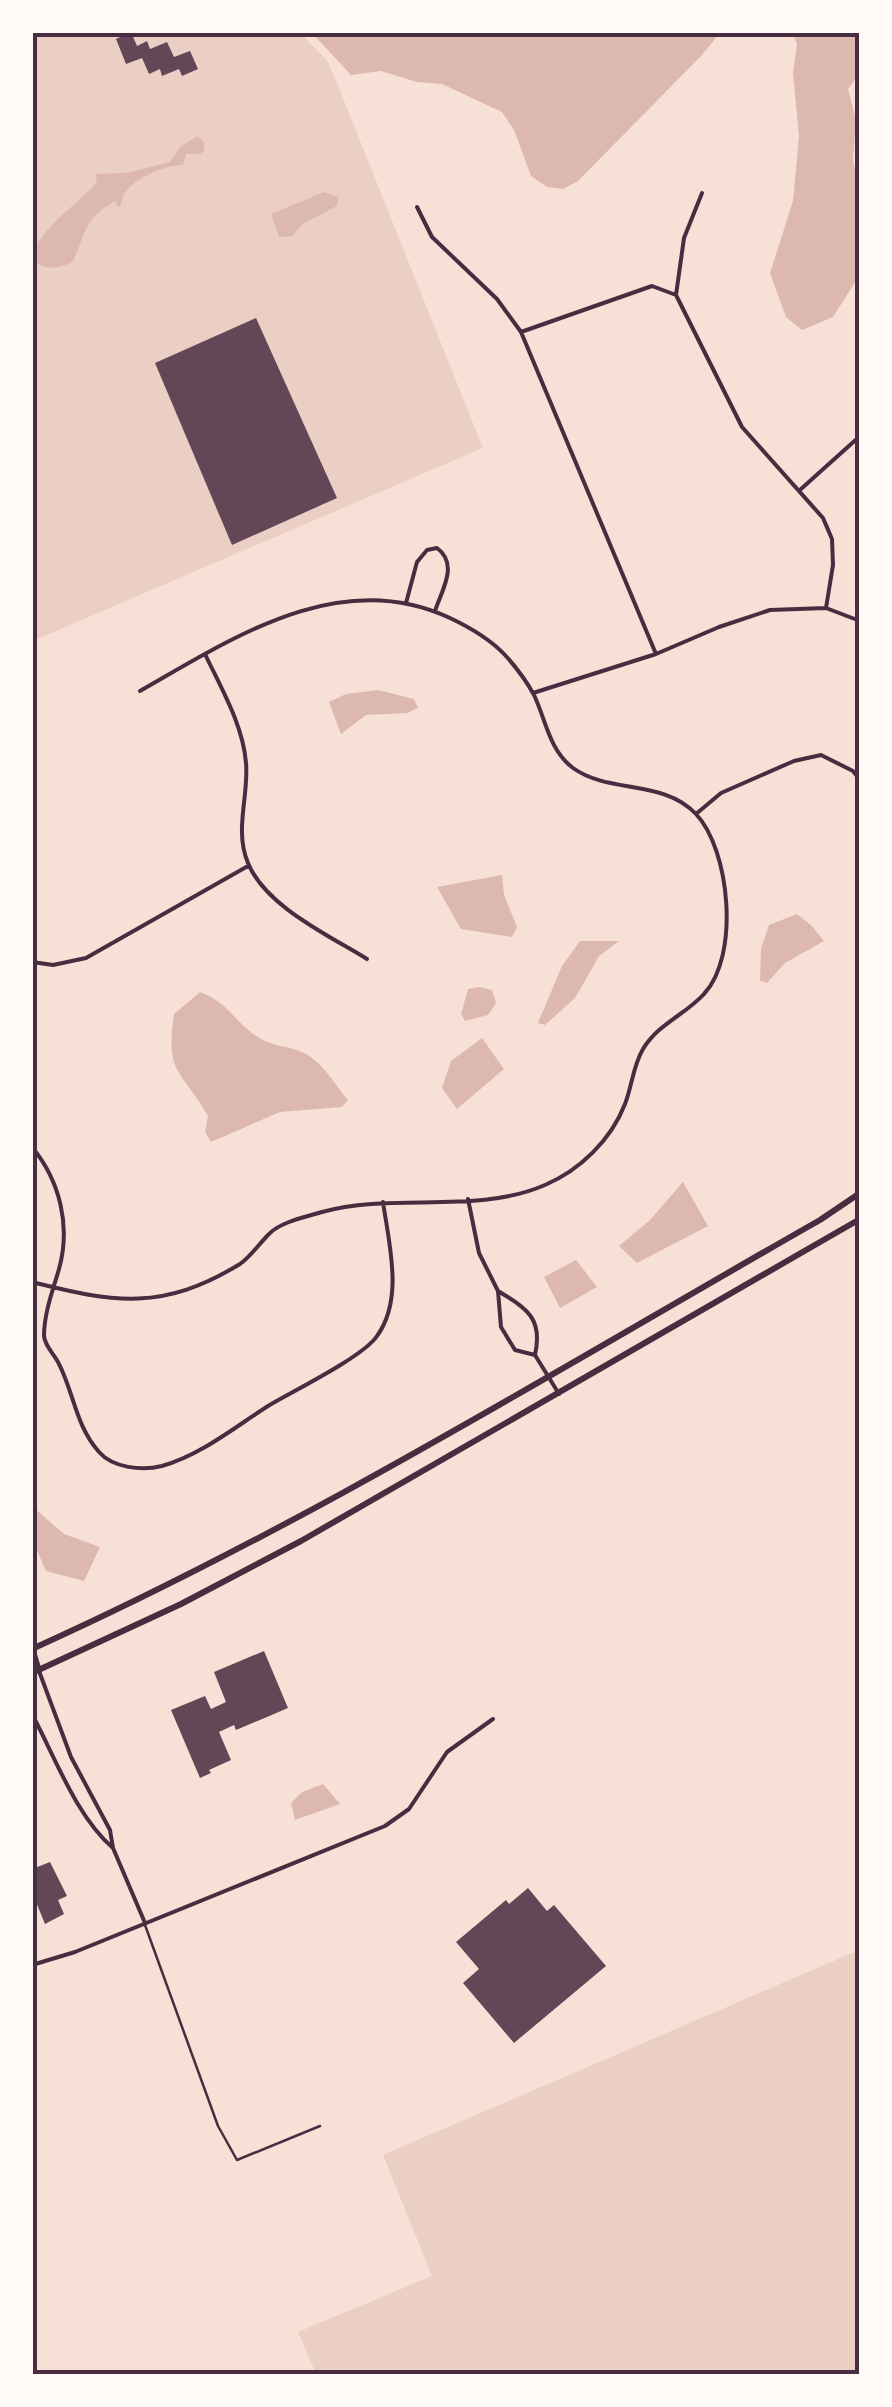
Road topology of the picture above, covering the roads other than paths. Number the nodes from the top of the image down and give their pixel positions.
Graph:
1 (702, 194) dead end
2 (417, 208) dead end
3 (676, 294) junction
4 (521, 332) junction
5 (860, 436) edge
6 (801, 490) junction
7 (406, 604) junction
8 (826, 608) junction
9 (434, 610) junction
10 (860, 621) edge
11 (205, 654) junction
12 (656, 654) junction
13 (140, 692) dead end
14 (533, 693) junction
15 (860, 780) edge
16 (696, 814) junction
17 (248, 866) junction
18 (368, 959) dead end
19 (32, 962) edge
20 (32, 1147) edge
21 (860, 1193) edge
22 (468, 1199) junction
23 (383, 1202) junction
24 (860, 1219) edge
25 (32, 1282) edge
26 (54, 1288) junction
27 (498, 1291) junction
28 (535, 1356) junction
29 (548, 1375) junction
30 (560, 1394) junction
31 (33, 1649) edge
32 (36, 1672) edge
33 (32, 1714) edge
34 (492, 1719) dead end
35 (113, 1848) junction
36 (145, 1923) junction
37 (32, 1964) edge
38 (320, 2126) dead end

1 - 3 street
2 - 4 street
3 - 4 street
3 - 6 street
4 - 12 street
5 - 6 street
6 - 8 street
7 - 9 street
7 - 9 street
7 - 11 street
8 - 10 street
8 - 12 street
9 - 14 street
11 - 13 street
11 - 17 street
12 - 14 street
14 - 16 street
15 - 16 street
16 - 22 street
17 - 18 street
17 - 19 street
20 - 26 street
21 - 29 main road
22 - 23 street
22 - 27 street
23 - 26 street
23 - 26 street
24 - 30 main road
25 - 26 street
27 - 28 street
27 - 28 street
28 - 29 street
29 - 30 street
29 - 31 main road
30 - 32 main road
31 - 32 main road
32 - 35 street
33 - 35 street
34 - 36 street
35 - 36 street
36 - 37 street
36 - 38 lane

